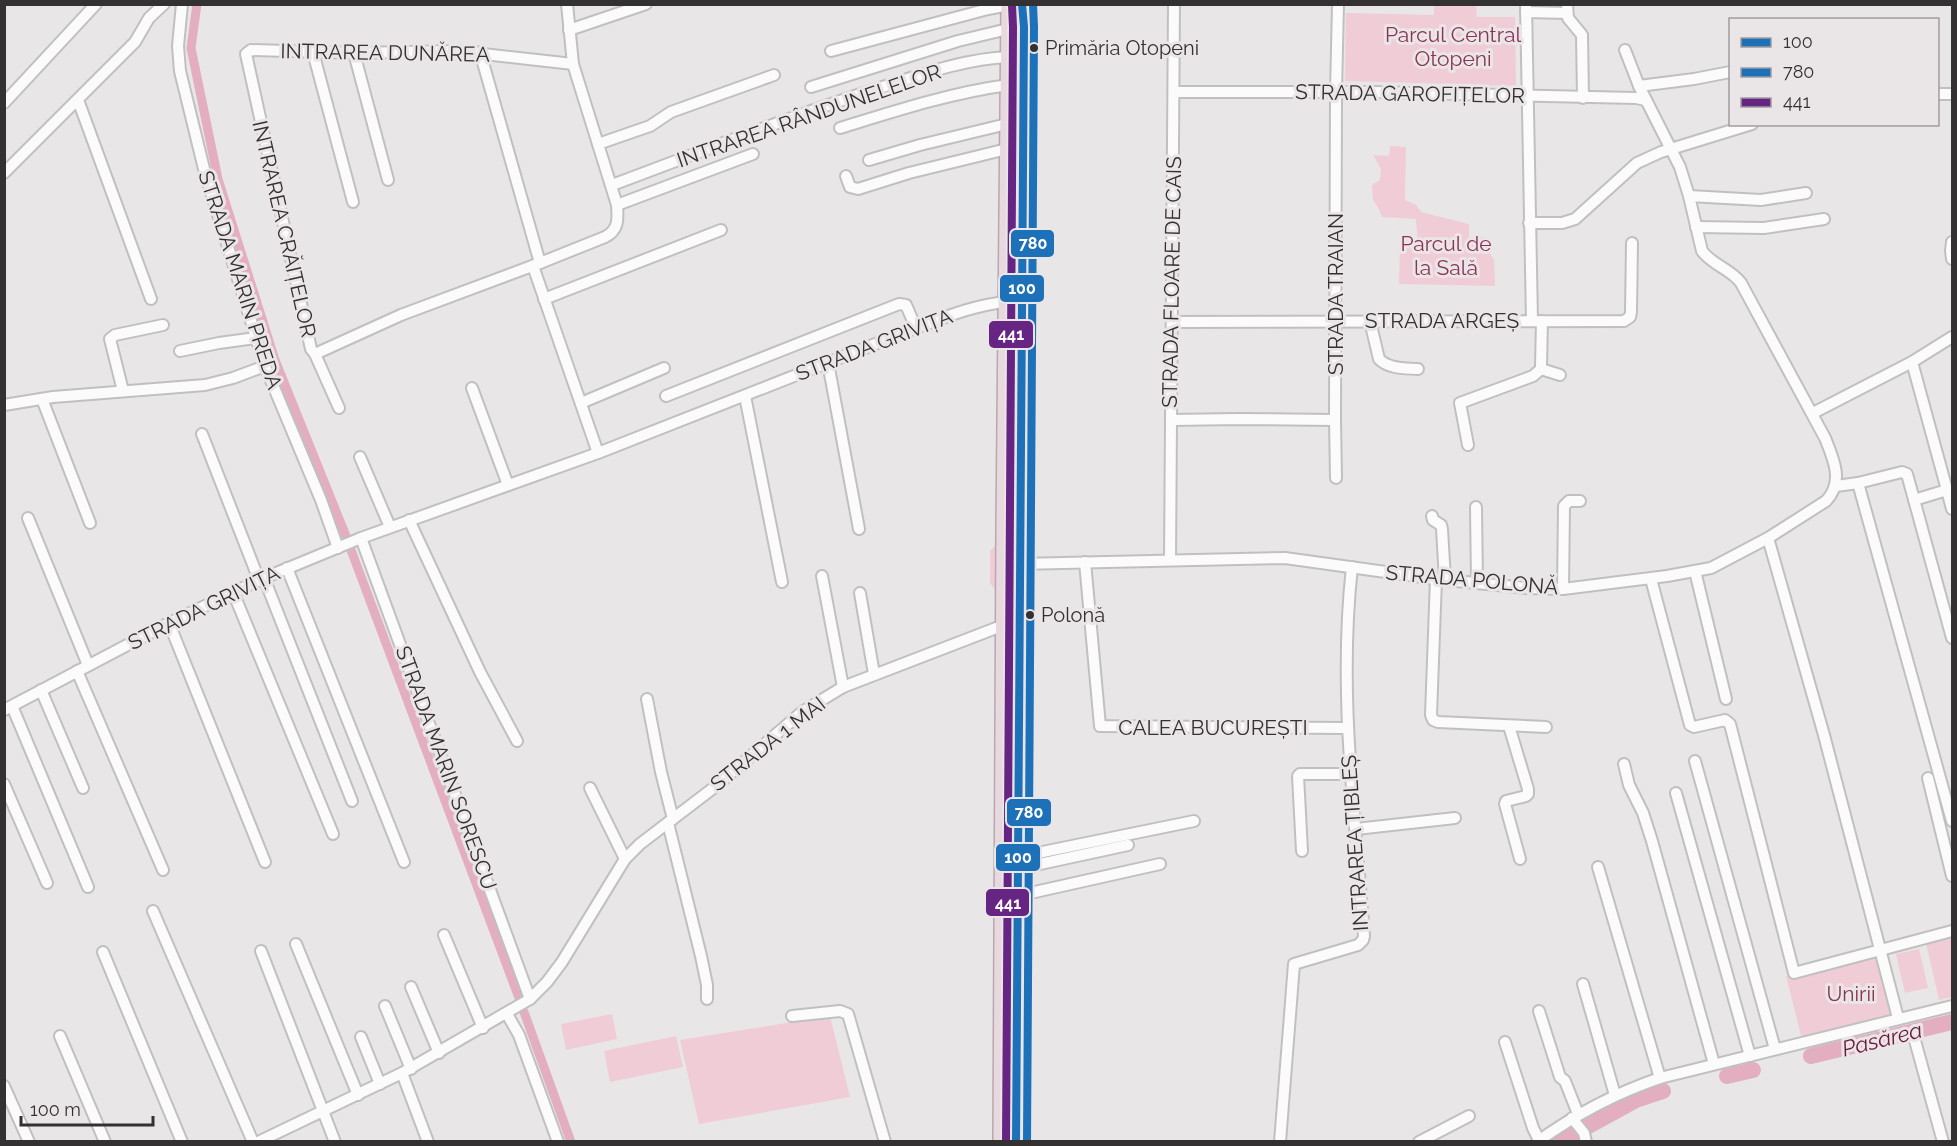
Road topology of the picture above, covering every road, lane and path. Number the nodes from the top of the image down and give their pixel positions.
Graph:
1 (96, 4) edge
2 (164, 4) edge
3 (182, 4) edge
4 (567, 4) edge
5 (646, 4) edge
6 (1022, 4) edge
7 (1174, 4) edge
8 (1338, 4) edge
9 (1009, 5) edge
10 (1526, 8) edge
11 (1567, 9) edge
12 (1008, 29) junction
13 (569, 30) junction
14 (1625, 50) dead end
15 (831, 51) dead end
16 (313, 52) junction
17 (480, 52) junction
18 (354, 53) junction
19 (1008, 57) junction
20 (573, 64) junction
21 (247, 66) joint
22 (1729, 72) edge
23 (774, 75) dead end
24 (1008, 85) junction
25 (1639, 86) junction
26 (811, 87) dead end
27 (1174, 92) junction
28 (1336, 92) junction
29 (1527, 96) junction
30 (1583, 98) junction
31 (78, 100) junction
32 (1646, 100) junction
33 (4, 103) edge
34 (1007, 124) junction
35 (1746, 126) edge
36 (840, 128) dead end
37 (598, 144) junction
38 (1007, 149) junction
39 (1672, 150) junction
40 (753, 154) dead end
41 (869, 160) dead end
42 (4, 173) edge
43 (846, 176) dead end
44 (388, 180) dead end
45 (612, 185) junction
46 (1806, 193) dead end
47 (1689, 196) junction
48 (353, 202) dead end
49 (617, 205) junction
50 (1824, 219) dead end
51 (1530, 223) junction
52 (1696, 227) junction
53 (721, 230) dead end
54 (1953, 242) edge
55 (1632, 243) dead end
56 (1953, 259) edge
57 (536, 265) junction
58 (151, 299) dead end
59 (544, 299) junction
60 (1006, 302) junction
61 (1335, 321) junction
62 (1370, 321) junction
63 (1537, 321) junction
64 (1172, 322) junction
65 (163, 325) dead end
66 (916, 328) junction
67 (1953, 337) edge
68 (256, 338) junction
69 (180, 351) dead end
70 (315, 354) junction
71 (1912, 362) junction
72 (828, 363) junction
73 (265, 366) junction
74 (664, 368) dead end
75 (1418, 369) dead end
76 (1541, 369) junction
77 (1560, 375) dead end
78 (472, 388) dead end
79 (123, 391) junction
80 (666, 396) dead end
81 (745, 396) junction
82 (42, 399) junction
83 (580, 403) junction
84 (4, 405) edge
85 (339, 408) dead end
86 (1813, 413) junction
87 (1171, 420) junction
88 (1335, 420) junction
89 (202, 434) dead end
90 (1468, 445) dead end
91 (598, 453) junction
92 (360, 457) dead end
93 (1336, 477) dead end
94 (1858, 483) junction
95 (508, 485) junction
96 (1836, 486) junction
97 (1947, 490) junction
98 (1914, 500) junction
99 (1580, 501) dead end
100 (1476, 507) dead end
101 (1953, 509) edge
102 (1432, 516) dead end
103 (28, 518) dead end
104 (409, 520) junction
105 (90, 523) dead end
106 (390, 527) junction
107 (859, 529) dead end
108 (362, 538) junction
109 (1768, 538) junction
110 (338, 548) junction
111 (1170, 560) junction
112 (1085, 562) junction
113 (1019, 564) junction
114 (1352, 567) junction
115 (287, 568) junction
116 (1695, 571) junction
117 (822, 576) dead end
118 (262, 579) junction
119 (1441, 579) junction
120 (1651, 579) junction
121 (782, 582) dead end
122 (1477, 583) junction
123 (1563, 589) junction
124 (233, 592) junction
125 (860, 593) dead end
126 (1948, 607) edge
127 (169, 623) junction
128 (1004, 625) junction
129 (1951, 625) edge
130 (1953, 638) edge
131 (88, 665) junction
132 (77, 671) junction
133 (874, 674) junction
134 (843, 687) junction
135 (41, 690) junction
136 (647, 699) dead end
137 (1726, 699) dead end
138 (7, 707) edge
139 (1509, 726) junction
140 (1546, 727) dead end
141 (1347, 728) junction
142 (517, 741) dead end
143 (1695, 761) dead end
144 (1624, 764) dead end
145 (1351, 774) junction
146 (1928, 778) dead end
147 (4, 784) edge
148 (83, 788) dead end
149 (590, 788) dead end
150 (1676, 793) dead end
151 (352, 801) dead end
152 (1455, 818) dead end
153 (670, 821) junction
154 (1194, 821) dead end
155 (1953, 821) edge
156 (1356, 829) junction
157 (333, 834) dead end
158 (1128, 845) dead end
159 (1302, 850) dead end
160 (625, 859) junction
161 (1520, 859) dead end
162 (265, 862) dead end
163 (404, 862) dead end
164 (1018, 863) junction
165 (1160, 864) dead end
166 (1598, 867) dead end
167 (163, 870) dead end
168 (1953, 876) edge
169 (47, 883) dead end
170 (88, 887) dead end
171 (1017, 896) junction
172 (153, 911) dead end
173 (1953, 931) edge
174 (444, 935) dead end
175 (296, 944) dead end
176 (1881, 950) junction
177 (261, 951) dead end
178 (103, 952) dead end
179 (1583, 984) dead end
180 (411, 987) dead end
181 (530, 999) junction
182 (708, 999) dead end
183 (385, 1006) dead end
184 (1953, 1006) edge
185 (1539, 1011) dead end
186 (507, 1014) junction
187 (792, 1016) dead end
188 (1898, 1018) junction
189 (483, 1028) junction
190 (60, 1036) dead end
191 (361, 1037) dead end
192 (1914, 1038) dead end
193 (1505, 1042) dead end
194 (1775, 1049) junction
195 (439, 1053) junction
196 (1750, 1056) junction
197 (1714, 1064) junction
198 (406, 1071) junction
199 (1660, 1078) junction
200 (380, 1084) junction
201 (4, 1086) edge
202 (358, 1095) junction
203 (1615, 1095) junction
204 (325, 1111) junction
205 (1469, 1116) dead end
206 (1575, 1116) junction
207 (1585, 1137) edge
208 (273, 1138) edge
209 (1538, 1141) edge
210 (29, 1142) edge
211 (105, 1142) edge
212 (182, 1142) edge
213 (253, 1142) edge
214 (258, 1142) edge
215 (335, 1142) edge
216 (428, 1142) edge
217 (558, 1142) edge
218 (885, 1142) edge
219 (1001, 1142) edge
220 (1016, 1142) edge
221 (1280, 1142) edge
222 (1419, 1142) edge
223 (1943, 1142) edge

1 - 33 street
2 - 31 street
3 - 68 street, STRADA MARIN PREDA
4 - 13 street
5 - 13 street
6 - 113 highway
7 - 27 street, STRADA FLOARE DE CAIS
8 - 28 street, STRADA TRAIAN
9 - 12 highway
9 - 15 street
10 - 11 street
10 - 29 street, STRADA ARGEȘ
11 - 30 street
12 - 19 highway
12 - 26 street
13 - 20 street
14 - 25 street
16 - 18 street, INTRAREA DUNĂREA
16 - 21 street, INTRAREA DUNĂREA
16 - 48 street
17 - 18 street, INTRAREA DUNĂREA
17 - 20 street, INTRAREA DUNĂREA
17 - 57 street
18 - 44 street
19 - 24 highway
19 - 45 street, INTRAREA RÂNDUNELELOR
20 - 37 street
21 - 70 street, INTRAREA CRĂIȚELOR
22 - 25 street
23 - 37 street
24 - 34 highway
24 - 36 street
25 - 32 street
27 - 28 street, STRADA GAROFIȚELOR
27 - 64 street, STRADA FLOARE DE CAIS
28 - 29 street, STRADA GAROFIȚELOR
28 - 61 street, STRADA TRAIAN
29 - 30 street, STRADA GAROFIȚELOR
29 - 51 street, STRADA ARGEȘ
30 - 32 street, STRADA GAROFIȚELOR
31 - 42 street
31 - 58 street
32 - 39 street
34 - 38 highway
34 - 41 street
35 - 39 street
37 - 45 street
38 - 43 street
38 - 60 highway
39 - 47 street
39 - 51 street
40 - 49 street
45 - 49 street
46 - 47 street
47 - 52 street
49 - 57 street, INTRAREA CRĂIȚELOR
50 - 52 street
51 - 63 street, STRADA ARGEȘ
52 - 86 street
53 - 59 street
54 - 56 street
55 - 63 street
57 - 59 street
57 - 70 street, INTRAREA CRĂIȚELOR
59 - 83 street
60 - 66 street, STRADA GRIVIȚA
60 - 128 highway
61 - 62 street, STRADA ARGEȘ
61 - 64 street, STRADA ARGEȘ
61 - 88 street, STRADA TRAIAN
62 - 63 street, STRADA ARGEȘ
62 - 75 street
63 - 76 street
64 - 87 street, STRADA FLOARE DE CAIS
65 - 79 street
66 - 72 street, STRADA GRIVIȚA
66 - 80 street
67 - 71 street
68 - 69 street
68 - 73 street, STRADA MARIN PREDA
70 - 85 street
71 - 86 street
71 - 97 street
72 - 81 street, STRADA GRIVIȚA
72 - 107 street
73 - 79 street
73 - 110 street, STRADA MARIN PREDA
74 - 83 street
76 - 77 street
76 - 90 street
78 - 95 street
79 - 82 street
81 - 91 street, STRADA GRIVIȚA
81 - 121 street
82 - 84 street
82 - 105 street
83 - 91 street
86 - 96 street
87 - 88 street
87 - 111 street, STRADA FLOARE DE CAIS
88 - 93 street, STRADA TRAIAN
89 - 118 street
91 - 95 street, STRADA GRIVIȚA
92 - 106 street
94 - 96 street
94 - 98 street
94 - 155 street
95 - 104 street, STRADA GRIVIȚA
96 - 109 street, STRADA POLONĂ
97 - 98 street
97 - 101 street
98 - 126 street
99 - 123 street
100 - 122 street
102 - 119 street
103 - 131 street
104 - 106 street, STRADA GRIVIȚA
104 - 142 street
106 - 108 street, STRADA GRIVIȚA
108 - 110 street, STRADA GRIVIȚA
108 - 181 street, STRADA MARIN SORESCU
109 - 116 street, STRADA POLONĂ
109 - 176 street
110 - 115 street, STRADA GRIVIȚA
111 - 112 street, STRADA POLONĂ
111 - 114 street, STRADA POLONĂ
112 - 113 street, STRADA POLONĂ
112 - 141 street, CALEA BUCUREȘTI
113 - 164 highway
114 - 119 street, STRADA POLONĂ
114 - 141 street, INTRAREA ȚIBLEȘ
115 - 118 street, STRADA GRIVIȚA
115 - 163 street
116 - 120 street, STRADA POLONĂ
116 - 137 street
117 - 134 street
118 - 124 street, STRADA GRIVIȚA
118 - 151 street
119 - 122 street, STRADA POLONĂ
119 - 139 street
120 - 123 street, STRADA POLONĂ
120 - 176 street
122 - 123 street, STRADA POLONĂ
124 - 127 street, STRADA GRIVIȚA
124 - 157 street
125 - 133 street
126 - 129 street
127 - 131 street, STRADA GRIVIȚA
127 - 162 street
128 - 133 street, STRADA 1 MAI
128 - 219 highway
129 - 130 street
131 - 132 street, STRADA GRIVIȚA
132 - 135 street, STRADA GRIVIȚA
132 - 167 street
133 - 134 street, STRADA 1 MAI
134 - 153 street, STRADA 1 MAI
135 - 138 street, STRADA GRIVIȚA
135 - 148 street
136 - 153 street
138 - 170 street
139 - 140 street
139 - 161 street
141 - 145 street, INTRAREA ȚIBLEȘ
143 - 194 street
144 - 197 street
145 - 156 street, INTRAREA ȚIBLEȘ
145 - 159 street
146 - 168 street
147 - 169 street
149 - 160 street
150 - 196 street
152 - 156 street
153 - 160 street, STRADA 1 MAI
153 - 182 street
154 - 164 street
156 - 221 street, INTRAREA ȚIBLEȘ
158 - 164 street
160 - 181 street, STRADA 1 MAI
164 - 171 highway
165 - 171 street
166 - 199 street
171 - 220 highway
172 - 213 street
173 - 176 street
174 - 189 street
175 - 202 street
176 - 188 street
177 - 204 street
178 - 212 street
179 - 203 street
180 - 195 street
181 - 186 street, STRADA 1 MAI
183 - 198 street
184 - 188 street
185 - 206 street
186 - 189 street, STRADA 1 MAI
186 - 217 street
187 - 218 street
188 - 194 street
189 - 195 street, STRADA 1 MAI
190 - 211 street
191 - 200 street
192 - 223 street
193 - 209 street
194 - 196 street
195 - 198 street, STRADA 1 MAI
196 - 197 street
197 - 199 street
198 - 200 street, STRADA 1 MAI
198 - 216 street
199 - 203 street
200 - 202 street, STRADA 1 MAI
201 - 210 street
202 - 204 street, STRADA 1 MAI
203 - 206 street
204 - 208 street, STRADA 1 MAI
204 - 215 street
205 - 222 street
206 - 207 street
206 - 209 street
208 - 214 street, STRADA 1 MAI

